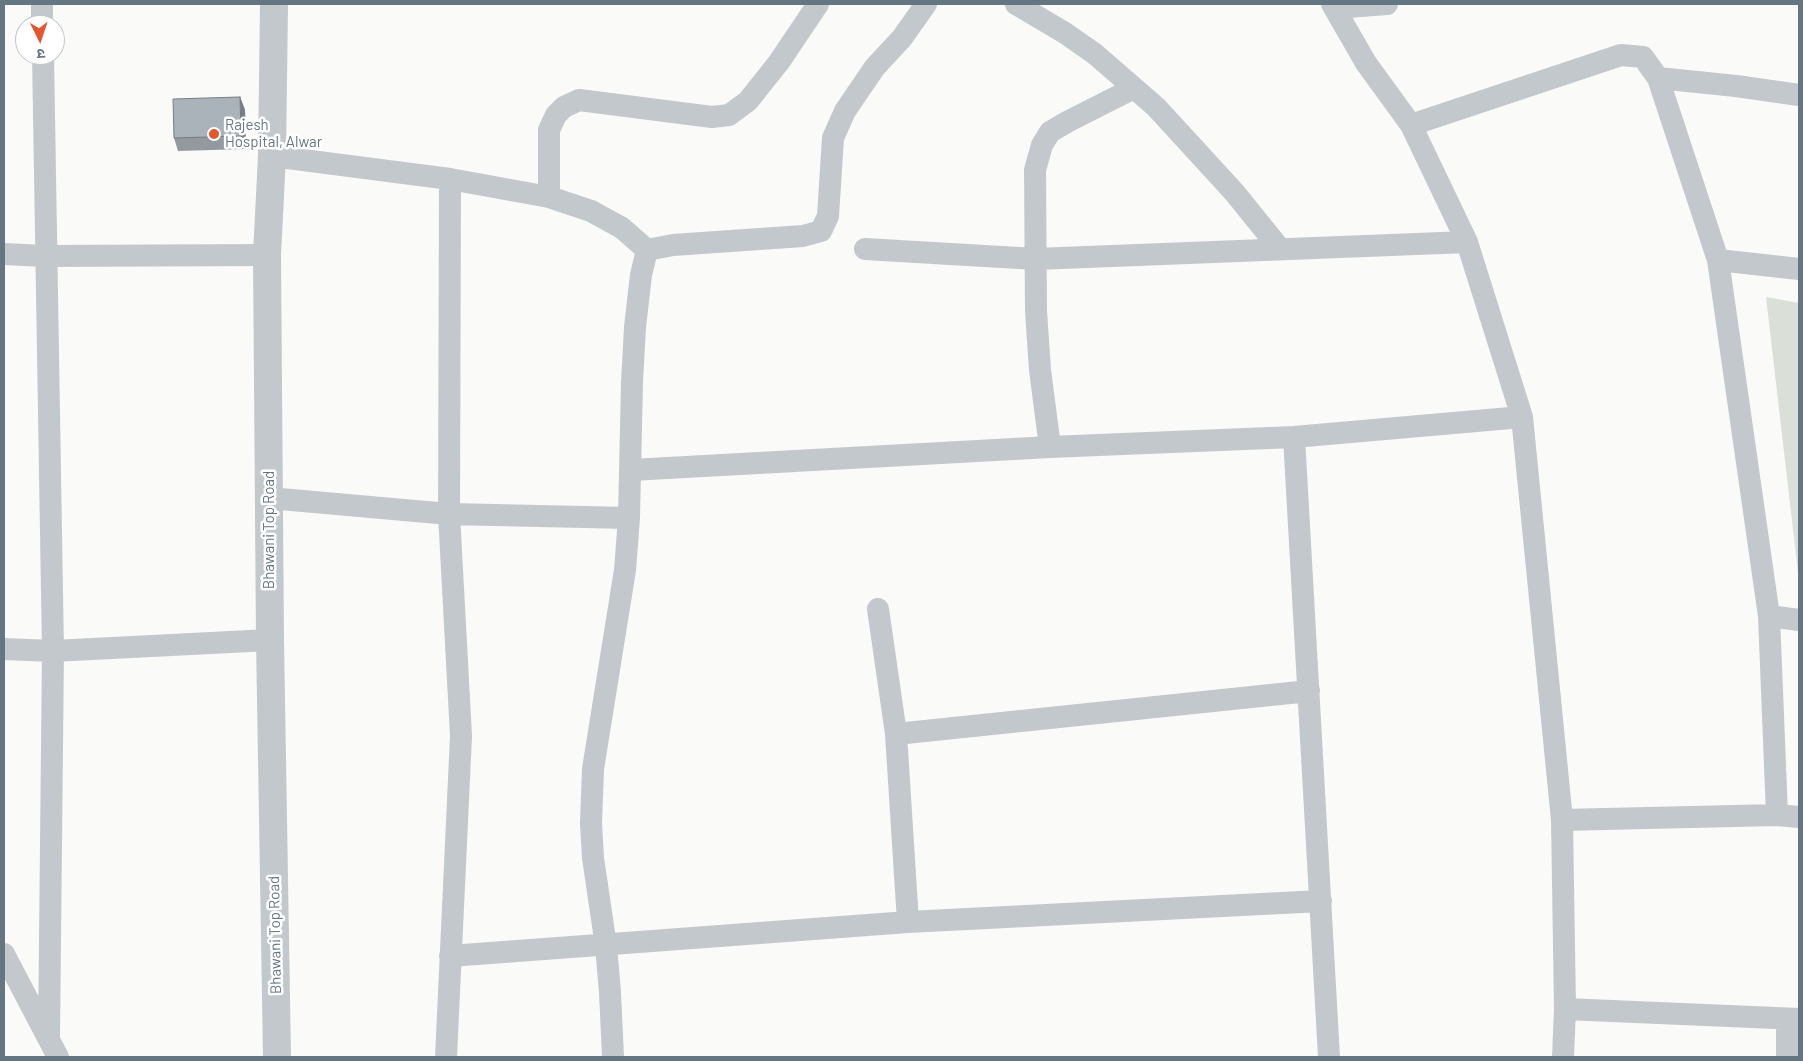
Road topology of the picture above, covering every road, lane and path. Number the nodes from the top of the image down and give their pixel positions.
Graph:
1 (274, 4) edge
2 (818, 4) edge
3 (926, 4) edge
4 (1016, 4) edge
5 (1387, 4) edge
6 (1334, 6) edge
7 (43, 65) edge
8 (1658, 78) junction
9 (1134, 88) junction
10 (1799, 95) edge
11 (1411, 126) junction
12 (272, 156) junction
13 (450, 179) junction
14 (548, 197) junction
15 (1467, 242) junction
16 (865, 248) dead end
17 (1280, 249) junction
18 (647, 250) junction
19 (4, 254) edge
20 (267, 255) junction
21 (45, 256) junction
22 (1036, 259) junction
23 (1718, 260) junction
24 (1799, 269) edge
25 (1522, 417) junction
26 (1294, 437) junction
27 (1050, 447) junction
28 (631, 470) junction
29 (269, 498) junction
30 (449, 514) junction
31 (629, 518) junction
32 (878, 608) dead end
33 (1770, 616) junction
34 (1799, 620) edge
35 (270, 640) junction
36 (4, 649) edge
37 (53, 651) junction
38 (1309, 691) junction
39 (896, 734) junction
40 (1777, 814) junction
41 (1799, 817) edge
42 (1562, 820) junction
43 (1321, 902) junction
44 (908, 922) junction
45 (606, 946) junction
46 (4, 954) edge
47 (450, 956) junction
48 (10, 976) edge
49 (1564, 1009) junction
50 (1793, 1019) edge
51 (48, 1037) junction
52 (58, 1057) edge
53 (277, 1057) edge
54 (446, 1057) edge
55 (613, 1057) edge
56 (1329, 1057) edge
57 (1564, 1057) edge
58 (1787, 1057) edge

1 - 12 street, Bhawani Top Road
2 - 14 street
3 - 18 street
4 - 9 street
5 - 6 street
6 - 11 street
7 - 21 street
8 - 10 street
8 - 11 street
8 - 23 street
9 - 17 street
9 - 22 street
11 - 15 street
12 - 13 street
12 - 20 street, Bhawani Top Road
13 - 14 street
13 - 30 street
14 - 18 street
15 - 17 street
15 - 25 street
16 - 22 street
17 - 22 street
18 - 28 street
19 - 21 street
20 - 21 street
20 - 29 street, Bhawani Top Road
21 - 37 street
22 - 27 street
23 - 24 street
23 - 33 street
25 - 26 street
25 - 42 street
26 - 27 street
26 - 38 street
27 - 28 street
28 - 31 street
29 - 30 street
29 - 35 street, Bhawani Top Road
30 - 31 street
30 - 47 street
31 - 45 street
32 - 39 street
33 - 34 street
33 - 40 street
35 - 37 street
35 - 53 street, Bhawani Top Road
36 - 37 street
37 - 51 street
38 - 39 street
38 - 43 street
39 - 44 street
40 - 41 street
40 - 42 street
42 - 49 street
43 - 44 street
43 - 56 street
44 - 45 street
45 - 47 street
45 - 55 street
46 - 48 street
47 - 54 street
48 - 51 street
49 - 50 street
49 - 57 street
50 - 58 street
51 - 52 street

